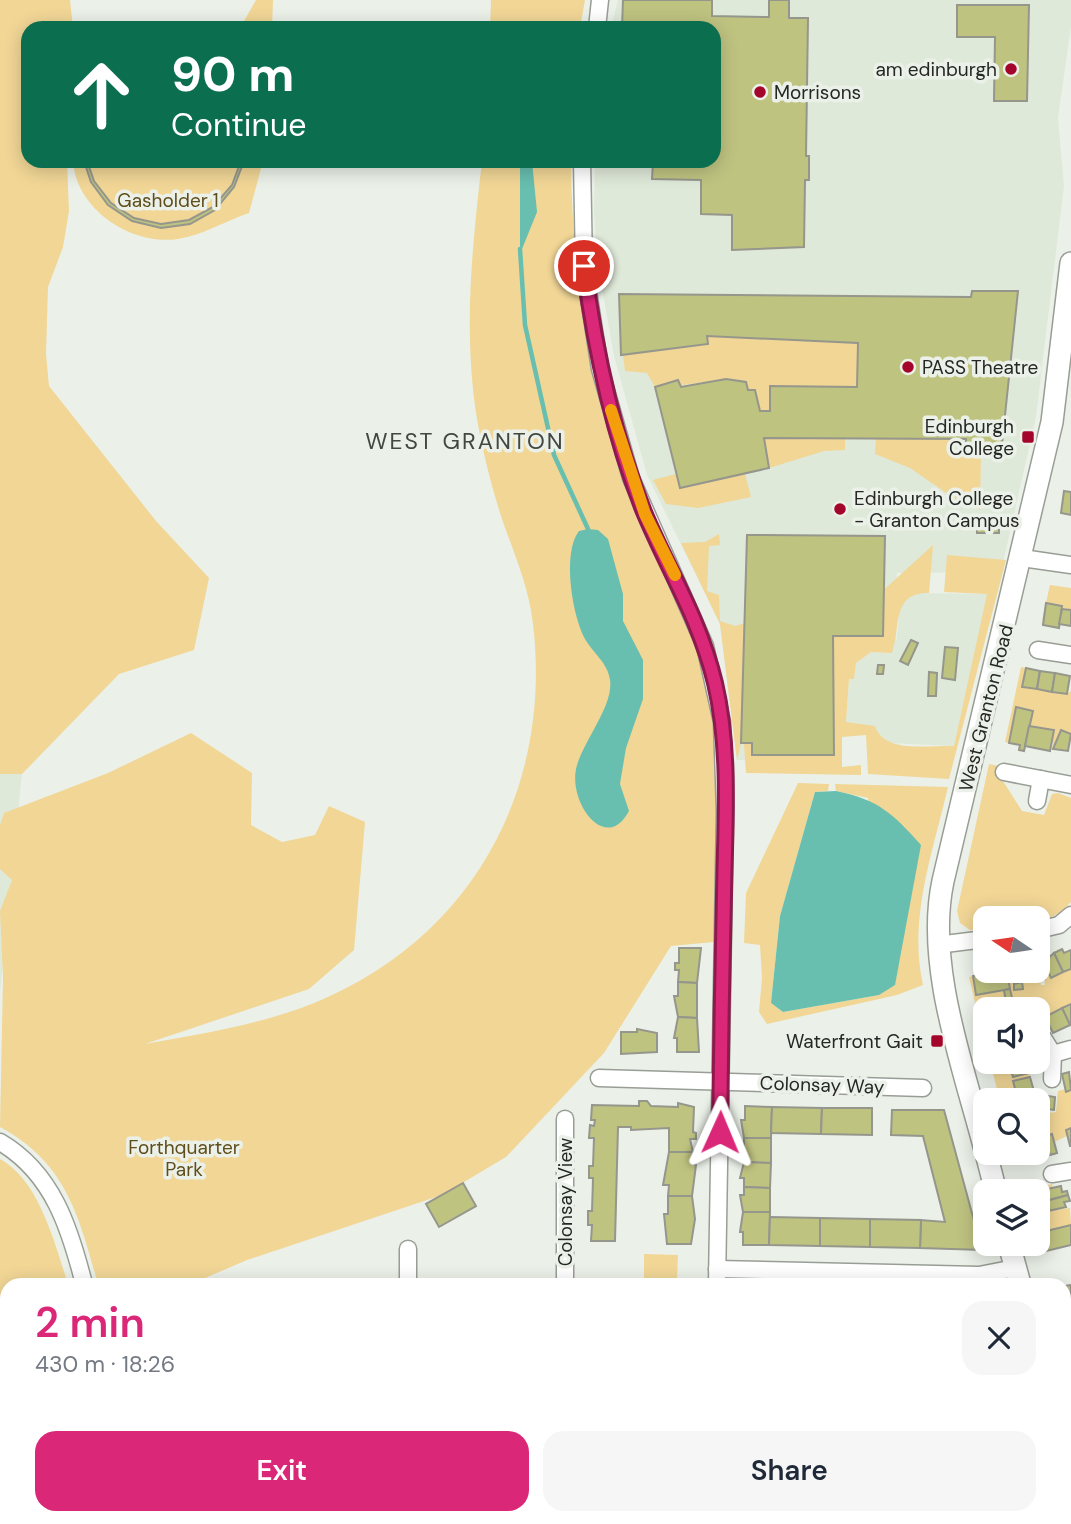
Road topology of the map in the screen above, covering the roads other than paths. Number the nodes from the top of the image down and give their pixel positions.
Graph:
1 (600, 0) edge
2 (598, 21) edge
3 (582, 168) edge
4 (1071, 263) edge
5 (1022, 558) junction
6 (1071, 565) edge
7 (1038, 650) dead end
8 (1071, 655) edge
9 (1004, 772) dead end
10 (1041, 779) junction
11 (1071, 785) edge
12 (1037, 801) dead end
13 (1069, 921) edge
14 (1050, 927) edge
15 (973, 940) edge
16 (937, 944) junction
17 (1050, 1049) edge
18 (1071, 1049) edge
19 (1053, 1054) junction
20 (599, 1078) dead end
21 (1052, 1079) dead end
22 (721, 1082) junction
23 (923, 1088) dead end
24 (973, 1100) edge
25 (565, 1119) dead end
26 (0, 1142) edge
27 (1071, 1171) edge
28 (1052, 1174) dead end
29 (408, 1249) dead end
30 (1012, 1256) edge
31 (1018, 1276) edge
32 (717, 1277) edge
33 (82, 1278) edge
34 (408, 1278) edge
35 (565, 1278) edge

1 - 2 street
3 - 22 street
4 - 5 street, West Granton Road
5 - 6 street
5 - 16 street, West Granton Road
7 - 8 street
9 - 10 street
10 - 11 street
10 - 12 street
13 - 14 street
15 - 16 street
16 - 24 street, West Granton Road
17 - 19 street
18 - 19 street
19 - 21 street
20 - 22 street, Colonsay Way
22 - 23 street, Colonsay Way
22 - 32 street
25 - 35 street, Colonsay View
26 - 33 street
27 - 28 street
29 - 34 street
30 - 31 street
31 - 32 street

